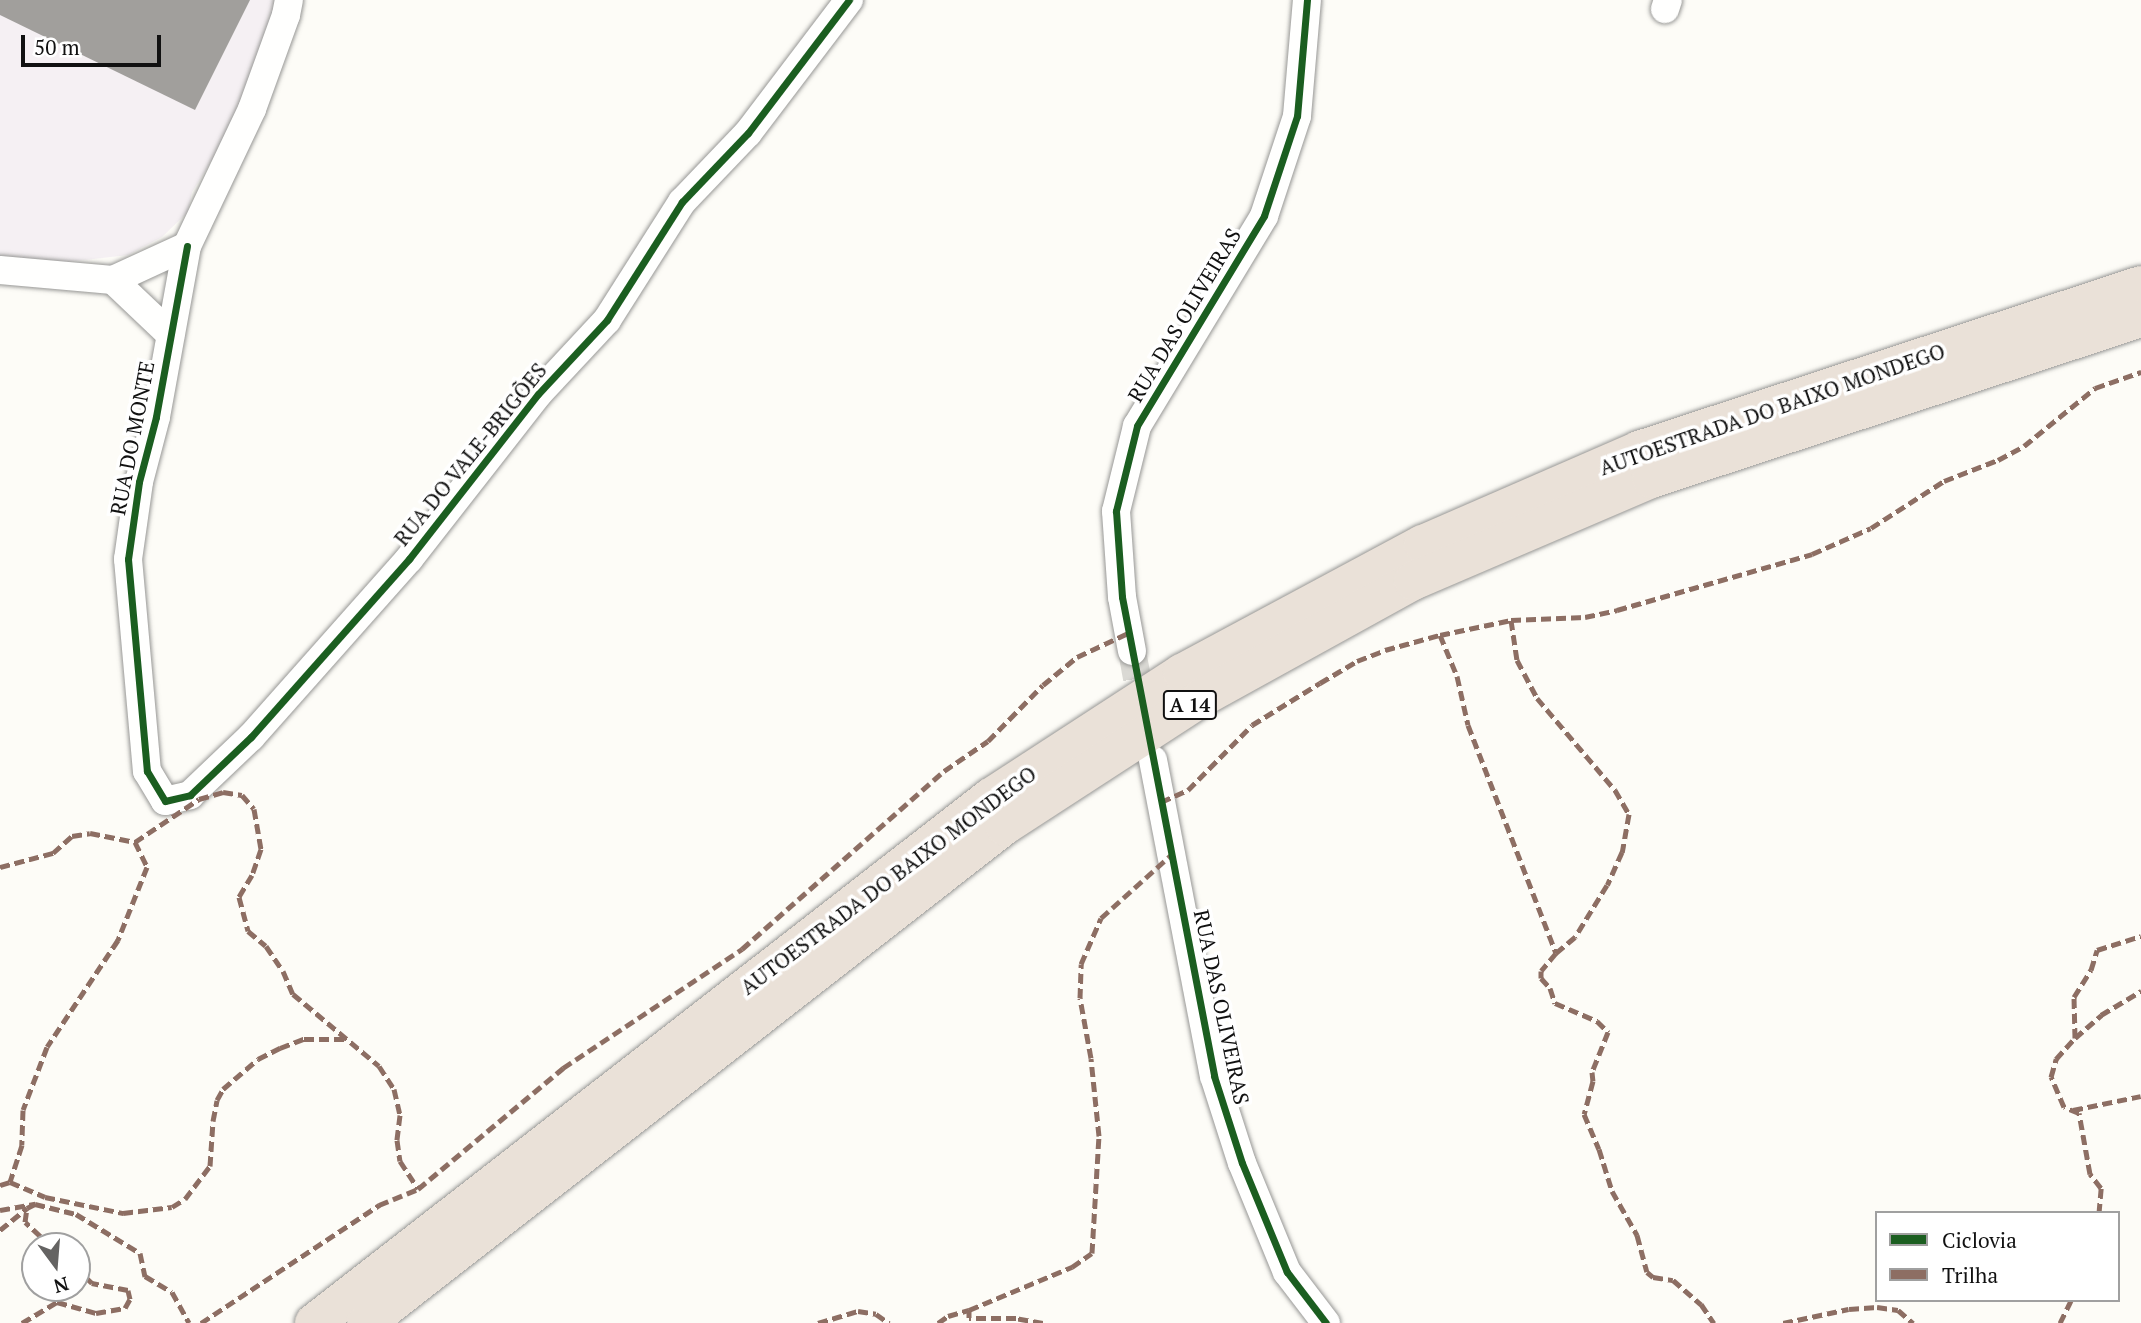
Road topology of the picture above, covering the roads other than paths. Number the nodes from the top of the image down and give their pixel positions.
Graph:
1 (289, 0) edge
2 (849, 0) edge
3 (1307, 0) edge
4 (187, 246) junction
5 (0, 270) edge
6 (113, 280) junction
7 (2141, 285) edge
8 (2141, 318) edge
9 (170, 334) junction
10 (1132, 651) tunnel mouth
11 (1153, 760) dead end
12 (165, 801) joint
13 (314, 1323) edge
14 (366, 1323) edge
15 (1326, 1323) edge

1 - 4 street, RUA DO MONTE
2 - 12 street, RUA DO VALE-BRIGÕES
3 - 10 street, RUA DAS OLIVEIRAS
4 - 6 street
4 - 9 street, RUA DO MONTE
5 - 6 street
6 - 9 street
7 - 13 highway, AUTOESTRADA DO BAIXO MONDEGO / A 14
8 - 14 highway, AUTOESTRADA DO BAIXO MONDEGO / A 14
9 - 12 street, RUA DO MONTE
11 - 15 street, RUA DAS OLIVEIRAS

